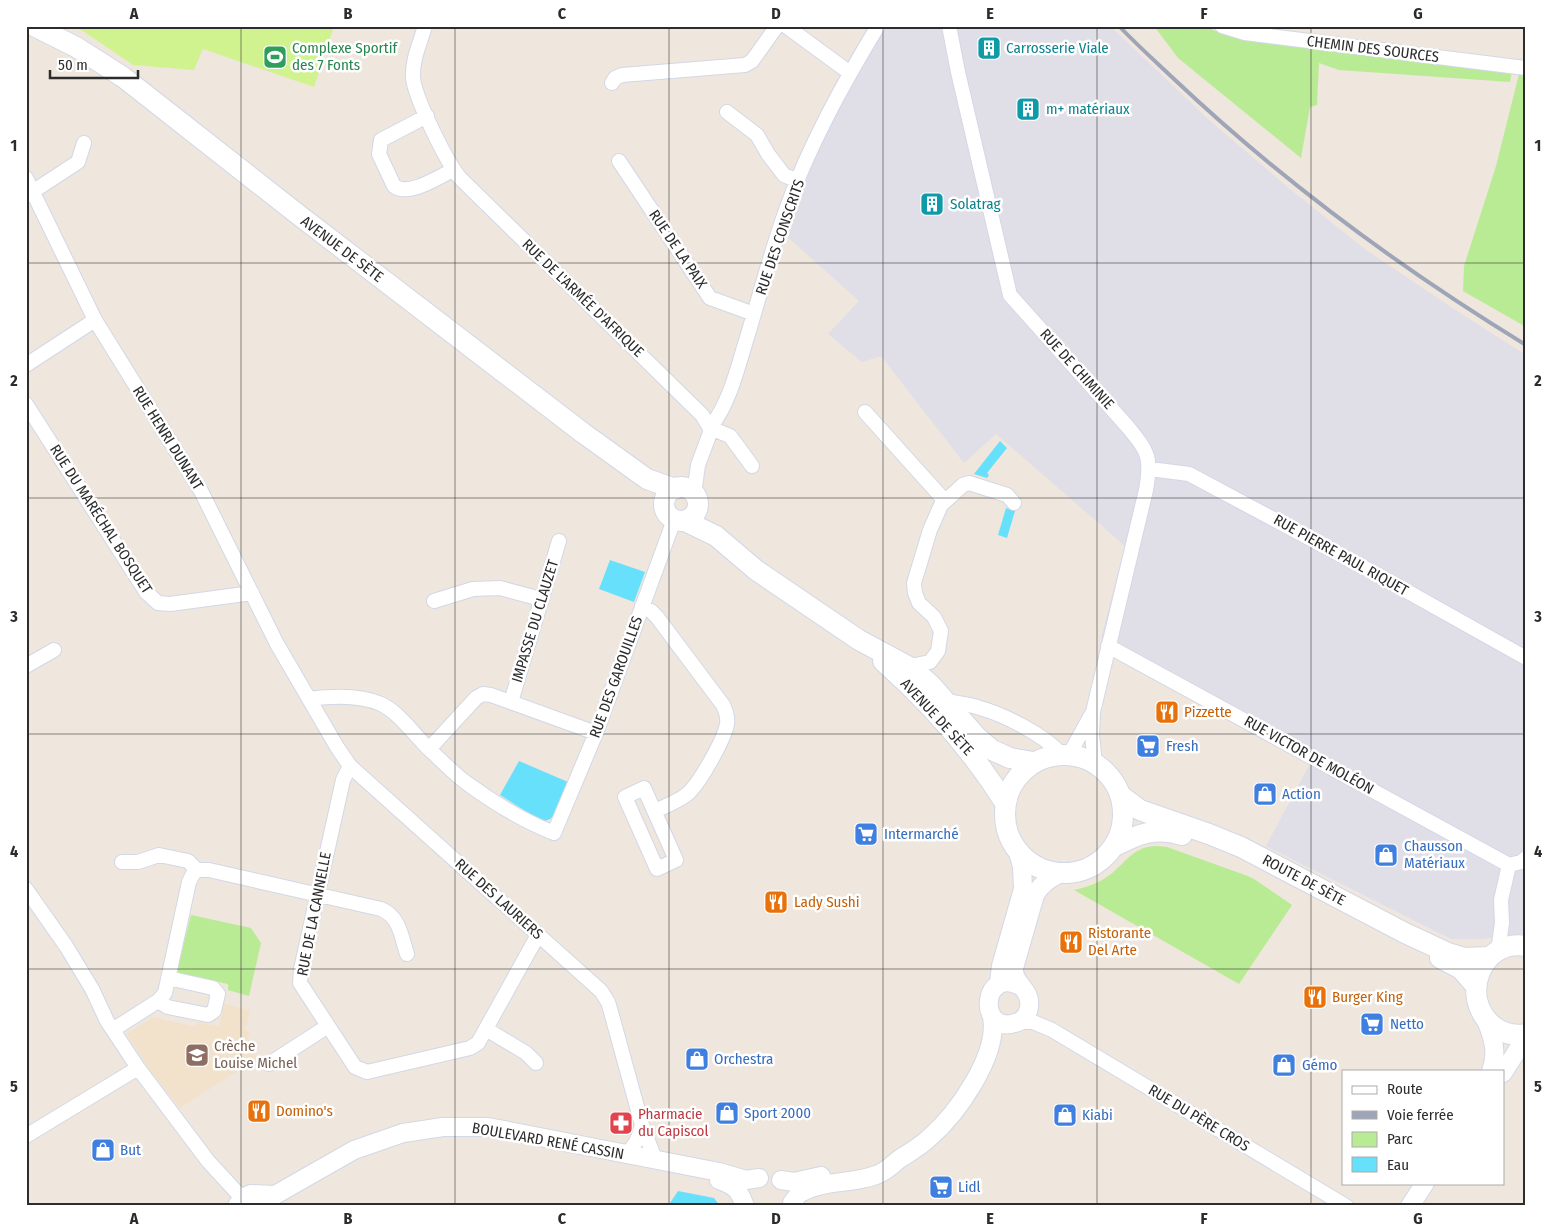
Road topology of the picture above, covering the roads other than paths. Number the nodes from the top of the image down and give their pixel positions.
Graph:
1 (34, 26) edge
2 (425, 26) edge
3 (777, 26) edge
4 (786, 26) edge
5 (878, 26) edge
6 (949, 26) edge
7 (1222, 26) edge
8 (1526, 68) edge
9 (850, 73) junction
10 (612, 83) dead end
11 (727, 112) dead end
12 (427, 116) junction
13 (84, 143) dead end
14 (619, 161) dead end
15 (453, 170) junction
16 (26, 178) edge
17 (798, 181) junction
18 (29, 194) edge
19 (754, 314) junction
20 (95, 320) junction
21 (26, 365) edge
22 (26, 404) edge
23 (866, 411) dead end
24 (710, 428) junction
25 (752, 466) dead end
26 (1150, 469) junction
27 (945, 501) junction
28 (681, 503) junction
29 (1014, 503) dead end
30 (559, 541) dead end
31 (252, 593) junction
32 (542, 599) junction
33 (434, 601) dead end
34 (642, 606) junction
35 (860, 640) junction
36 (1108, 646) junction
37 (54, 650) dead end
38 (1526, 658) edge
39 (930, 662) junction
40 (26, 666) edge
41 (910, 666) junction
42 (941, 695) junction
43 (309, 698) junction
44 (511, 702) junction
45 (1093, 712) junction
46 (596, 733) junction
47 (429, 749) junction
48 (1065, 754) junction
49 (1033, 762) junction
50 (1095, 764) junction
51 (350, 766) junction
52 (1120, 795) junction
53 (1005, 803) junction
54 (655, 811) junction
55 (1113, 847) junction
56 (1018, 852) junction
57 (1526, 858) edge
58 (122, 862) dead end
59 (1509, 865) junction
60 (198, 870) junction
61 (1061, 873) junction
62 (26, 889) edge
63 (317, 894) junction
64 (32, 906) edge
65 (1502, 923) junction
66 (538, 935) junction
67 (1524, 946) edge
68 (407, 954) dead end
69 (1494, 954) junction
70 (168, 978) junction
71 (1475, 985) junction
72 (996, 987) junction
73 (1022, 987) junction
74 (158, 1001) junction
75 (1030, 1003) junction
76 (992, 1017) junction
77 (1486, 1020) junction
78 (1015, 1023) junction
79 (328, 1026) junction
80 (114, 1029) junction
81 (486, 1029) junction
82 (1052, 1030) junction
83 (1526, 1034) edge
84 (1526, 1040) edge
85 (988, 1050) junction
86 (536, 1063) dead end
87 (269, 1064) dead end
88 (138, 1068) junction
89 (1491, 1070) edge
90 (1504, 1071) edge
91 (642, 1125) junction
92 (26, 1136) edge
93 (624, 1154) junction
94 (655, 1160) junction
95 (898, 1161) junction
96 (759, 1178) junction
97 (781, 1180) junction
98 (1424, 1184) edge
99 (1436, 1184) edge
100 (260, 1194) junction
101 (239, 1202) edge
102 (791, 1204) edge
103 (274, 1206) edge
104 (284, 1206) edge
105 (745, 1206) edge
106 (1346, 1206) edge
107 (1410, 1206) edge
108 (1423, 1206) edge

1 - 28 main road, AVENUE DE SÈTE
2 - 12 street, RUE DE L'ARMÉE D'AFRIQUE
3 - 10 street
4 - 9 street
5 - 9 street, RUE DES CONSCRITS
6 - 26 street, RUE DE CHIMINIE
7 - 8 street, CHEMIN DES SOURCES
9 - 17 street, RUE DES CONSCRITS
11 - 17 street
12 - 15 street, RUE DE L'ARMÉE D'AFRIQUE
12 - 15 street
13 - 18 street
14 - 19 street, RUE DE LA PAIX
15 - 24 street, RUE DE L'ARMÉE D'AFRIQUE
16 - 18 street, RUE HENRI DUNANT
17 - 19 street, RUE DES CONSCRITS
18 - 20 street, RUE HENRI DUNANT
19 - 24 street, RUE DES CONSCRITS
20 - 21 street
20 - 31 street, RUE HENRI DUNANT
22 - 31 street, RUE DU MARÉCHAL BOSQUET
23 - 27 street
24 - 25 street, RUE DE L'ARMÉE D'AFRIQUE
24 - 28 street
26 - 36 street
26 - 38 street, RUE PIERRE PAUL RIQUET
27 - 29 street
27 - 39 street
28 - 34 street, RUE DES GAROUILLES
28 - 35 main road, AVENUE DE SÈTE
30 - 32 street, IMPASSE DU CLAUZET
31 - 43 street, RUE HENRI DUNANT
32 - 33 street
32 - 44 street, IMPASSE DU CLAUZET
34 - 46 street, RUE DES GAROUILLES
34 - 54 street
35 - 41 main road, AVENUE DE SÈTE
35 - 53 main road, AVENUE DE SÈTE
36 - 45 street
36 - 59 street, RUE VICTOR DE MOLÉON
37 - 40 street
39 - 41 street
39 - 42 street
41 - 42 main road, AVENUE DE SÈTE
42 - 48 street
42 - 49 main road, AVENUE DE SÈTE
43 - 47 street
43 - 51 street, RUE DES LAURIERS
44 - 46 street
44 - 47 street
45 - 48 street
45 - 50 street
46 - 47 street, RUE DES GAROUILLES
48 - 49 main road
48 - 50 main road
49 - 53 main road
50 - 52 main road
51 - 63 street, RUE DE LA CANNELLE
51 - 66 street, RUE DES LAURIERS
52 - 55 main road
52 - 69 main road, ROUTE DE SÈTE
53 - 56 main road
54 - 54 street
55 - 61 main road
55 - 71 main road, ROUTE DE SÈTE
56 - 61 main road
56 - 72 street
57 - 59 street
58 - 60 street
59 - 65 street
60 - 63 street
60 - 70 street
61 - 73 street
62 - 64 street
63 - 68 street
63 - 79 street, RUE DE LA CANNELLE
64 - 80 street
65 - 67 street
65 - 69 street
66 - 81 street, RUE DE LA CANNELLE
66 - 91 street, RUE DES LAURIERS
67 - 69 main road, ROUTE DE SÈTE
69 - 71 main road
70 - 74 street
70 - 74 street
71 - 77 main road
72 - 73 street
72 - 76 street
73 - 75 street
74 - 80 street
75 - 78 street
75 - 82 street, RUE DU PÈRE CROS
76 - 78 street
76 - 85 street
77 - 83 main road
77 - 89 street
78 - 82 street, RUE DU PÈRE CROS
78 - 85 street
79 - 81 street, RUE DE LA CANNELLE
79 - 87 street
80 - 88 street
81 - 86 street
82 - 106 street, RUE DU PÈRE CROS
84 - 90 street
85 - 95 street
88 - 92 street
88 - 101 street
91 - 93 street
91 - 94 street, RUE DES LAURIERS
93 - 94 street, BOULEVARD RENÉ CASSIN
93 - 100 street, BOULEVARD RENÉ CASSIN
94 - 96 street, BOULEVARD RENÉ CASSIN
95 - 97 street
95 - 102 street
96 - 97 street, BOULEVARD RENÉ CASSIN
96 - 105 street
97 - 102 street
98 - 107 street
99 - 108 street
100 - 101 street, BOULEVARD RENÉ CASSIN
100 - 103 street
104 - 105 street, BOULEVARD RENÉ CASSIN

